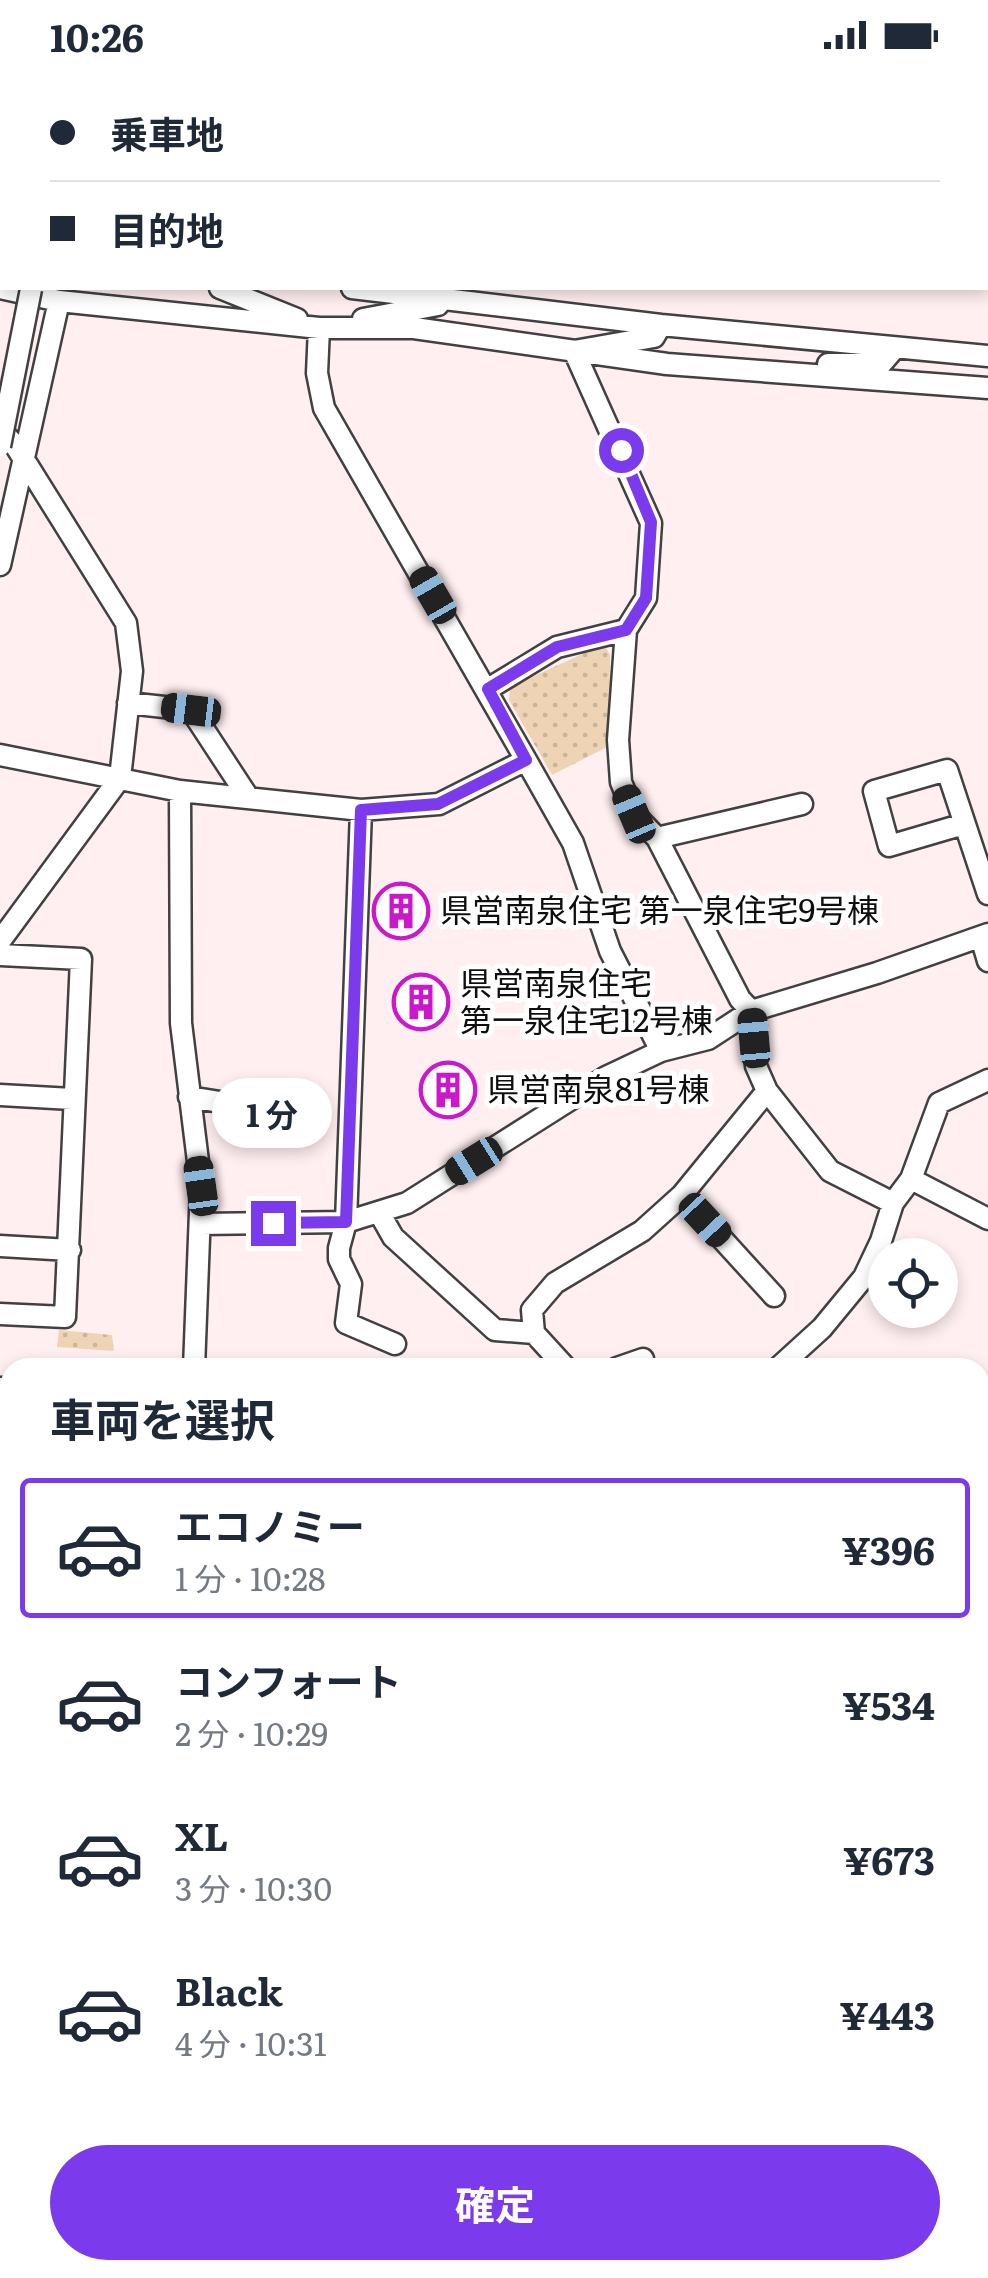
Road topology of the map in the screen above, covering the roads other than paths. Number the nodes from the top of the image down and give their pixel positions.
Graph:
1 (32, 290) edge
2 (225, 290) edge
3 (367, 290) edge
4 (0, 292) edge
5 (59, 302) junction
6 (454, 302) junction
7 (661, 325) junction
8 (319, 328) junction
9 (894, 349) junction
10 (574, 350) junction
11 (988, 356) edge
12 (779, 372) junction
13 (988, 388) edge
14 (0, 430) edge
15 (0, 446) edge
16 (24, 461) junction
17 (0, 565) edge
18 (626, 630) junction
19 (488, 689) junction
20 (128, 703) junction
21 (0, 755) edge
22 (526, 760) junction
23 (120, 778) junction
24 (180, 791) junction
25 (248, 797) junction
26 (802, 804) dead end
27 (361, 810) junction
28 (964, 824) junction
29 (658, 838) junction
30 (988, 894) edge
31 (984, 935) edge
32 (0, 941) edge
33 (0, 955) edge
34 (988, 960) edge
35 (752, 1011) junction
36 (660, 1051) junction
37 (988, 1080) edge
38 (767, 1091) junction
39 (0, 1095) edge
40 (188, 1097) junction
41 (72, 1099) junction
42 (263, 1109) dead end
43 (910, 1179) junction
44 (682, 1195) junction
45 (893, 1203) junction
46 (380, 1214) junction
47 (988, 1219) edge
48 (346, 1222) junction
49 (200, 1224) junction
50 (0, 1246) edge
51 (70, 1250) junction
52 (774, 1296) dead end
53 (0, 1314) edge
54 (534, 1333) junction
55 (396, 1344) dead end
56 (194, 1358) edge
57 (557, 1358) edge
58 (789, 1358) edge

1 - 15 street, bridge
2 - 8 street
3 - 6 street
4 - 5 street
5 - 8 street
5 - 16 street
6 - 7 street
6 - 8 street
7 - 9 street
7 - 10 street
8 - 10 street
8 - 19 street
9 - 11 street
9 - 12 street
10 - 12 street
10 - 18 street
12 - 13 street
14 - 16 street
16 - 17 street
16 - 20 street
18 - 19 street
18 - 29 street
19 - 22 street
20 - 23 street
20 - 25 street
21 - 23 street
22 - 27 street
22 - 36 street
23 - 24 street
23 - 32 street
24 - 25 street
24 - 40 street
25 - 27 street
26 - 29 street
27 - 48 street
28 - 28 street
28 - 30 street
29 - 35 street
31 - 34 street
31 - 35 street
33 - 41 street
35 - 36 street
35 - 38 street
36 - 46 street
37 - 43 street
38 - 44 street
38 - 45 street
39 - 41 street
40 - 42 street
40 - 49 street
41 - 51 street
43 - 45 street
43 - 47 street
44 - 52 street
44 - 54 street
45 - 58 street
46 - 48 street
46 - 54 street
48 - 49 street
48 - 55 street
49 - 56 street
50 - 51 street
51 - 53 street
54 - 57 street

